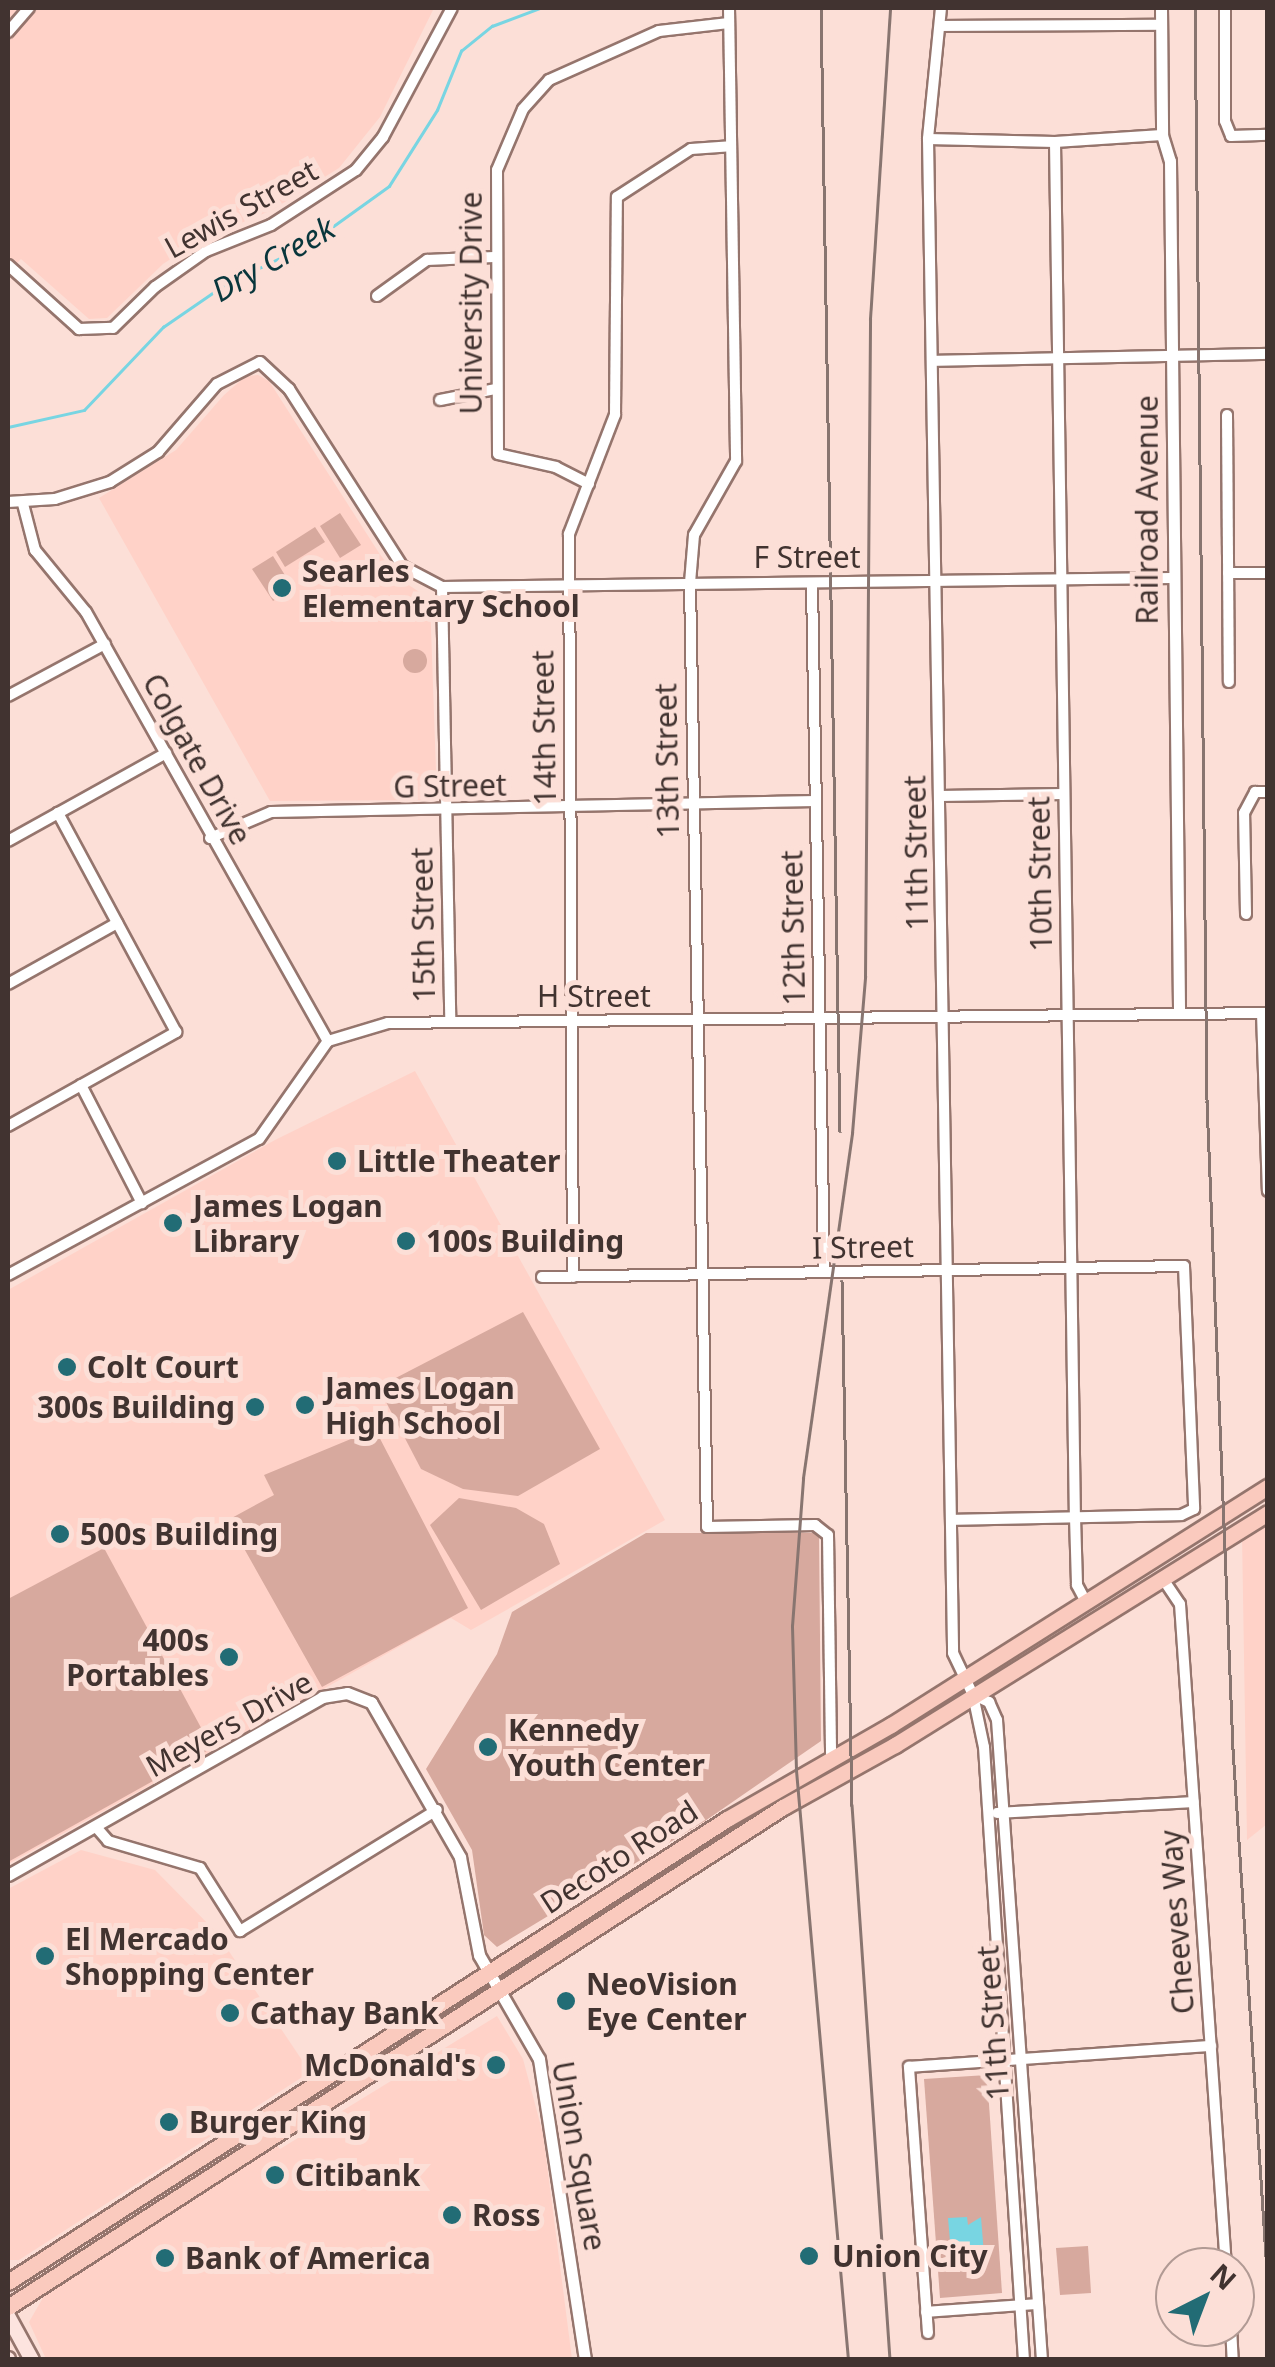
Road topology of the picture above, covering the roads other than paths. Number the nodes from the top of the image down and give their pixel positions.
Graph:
1 (29, 8) edge
2 (452, 8) edge
3 (729, 8) edge
4 (942, 8) edge
5 (1161, 8) edge
6 (1224, 8) edge
7 (729, 23) junction
8 (1161, 25) junction
9 (941, 26) junction
10 (8, 32) edge
11 (1162, 135) junction
12 (1268, 135) edge
13 (928, 140) junction
14 (1055, 142) junction
15 (730, 146) junction
16 (494, 257) junction
17 (8, 264) edge
18 (377, 296) dead end
19 (1268, 354) edge
20 (1171, 356) junction
21 (932, 360) junction
22 (1057, 361) junction
23 (495, 389) junction
24 (440, 400) dead end
25 (1227, 414) dead end
26 (589, 484) junction
27 (8, 502) edge
28 (23, 504) junction
29 (1268, 573) edge
30 (1228, 574) junction
31 (1172, 578) junction
32 (1061, 579) junction
33 (936, 581) junction
34 (690, 582) junction
35 (812, 582) junction
36 (566, 584) junction
37 (442, 588) junction
38 (105, 644) junction
39 (1229, 682) dead end
40 (8, 696) edge
41 (166, 753) junction
42 (1261, 792) edge
43 (1063, 794) junction
44 (940, 796) junction
45 (816, 801) junction
46 (692, 805) junction
47 (570, 810) junction
48 (446, 811) junction
49 (58, 814) junction
50 (210, 838) junction
51 (8, 841) edge
52 (1246, 914) dead end
53 (117, 922) junction
54 (8, 984) edge
55 (1265, 1012) edge
56 (1179, 1013) junction
57 (943, 1014) junction
58 (1068, 1016) junction
59 (819, 1018) junction
60 (572, 1020) junction
61 (697, 1020) junction
62 (450, 1022) junction
63 (328, 1041) junction
64 (81, 1085) junction
65 (8, 1126) edge
66 (1268, 1191) edge
67 (142, 1203) junction
68 (1071, 1268) junction
69 (947, 1270) junction
70 (824, 1272) junction
71 (8, 1275) edge
72 (573, 1276) junction
73 (701, 1276) junction
74 (542, 1278) dead end
75 (1268, 1488) edge
76 (1268, 1512) edge
77 (1075, 1517) junction
78 (951, 1520) junction
79 (1163, 1579) junction
80 (1086, 1602) junction
81 (964, 1680) junction
82 (973, 1695) junction
83 (831, 1758) junction
84 (1194, 1802) junction
85 (437, 1810) junction
86 (1003, 1813) junction
87 (986, 1814) junction
88 (96, 1828) junction
89 (8, 1875) edge
90 (490, 1973) junction
91 (501, 1990) junction
92 (1210, 2046) junction
93 (1020, 2058) junction
94 (1003, 2060) junction
95 (310, 2090) junction
96 (216, 2150) junction
97 (227, 2165) junction
98 (159, 2208) junction
99 (1225, 2247) edge
100 (8, 2282) edge
101 (1038, 2304) junction
102 (8, 2306) edge
103 (1020, 2306) junction
104 (926, 2312) junction
105 (8, 2316) edge
106 (928, 2333) dead end
107 (32, 2360) edge
108 (585, 2360) edge
109 (1024, 2360) edge
110 (1042, 2360) edge

1 - 10 street
2 - 17 street, Lewis Street
3 - 7 street, 13th Street
4 - 9 street, 11th Street
5 - 8 street, Railroad Avenue
6 - 12 street
7 - 15 street, 13th Street
7 - 16 street, University Drive
8 - 9 street
8 - 11 street, Railroad Avenue
9 - 13 street, 11th Street
11 - 14 street
11 - 20 street, Railroad Avenue
13 - 14 street
13 - 21 street, 11th Street
14 - 22 street, 10th Street
15 - 26 street, 14th Street
15 - 34 street, 13th Street
16 - 18 street
16 - 23 street, University Drive
19 - 20 street
20 - 22 street
20 - 31 street, Railroad Avenue
21 - 22 street
21 - 33 street, 11th Street
22 - 32 street, 10th Street
23 - 24 street
23 - 26 street, University Drive
25 - 30 street
26 - 36 street, 14th Street
27 - 28 street
28 - 37 street
28 - 38 street, Colgate Drive
29 - 30 street
30 - 39 street
31 - 32 street, F Street
31 - 56 street, Railroad Avenue
32 - 33 street, F Street
32 - 43 street, 10th Street
33 - 35 street, F Street
33 - 44 street, 11th Street
34 - 35 street, F Street
34 - 36 street, F Street
34 - 46 street, 13th Street
35 - 45 street, 12th Street
36 - 37 street, F Street
36 - 47 street, 14th Street
37 - 48 street, 15th Street
38 - 40 street
38 - 41 street, Colgate Drive
41 - 49 street
41 - 50 street, Colgate Drive
42 - 52 street
43 - 44 street
43 - 58 street, 10th Street
44 - 57 street, 11th Street
45 - 46 street, G Street
45 - 59 street, 12th Street
46 - 47 street, G Street
46 - 61 street, 13th Street
47 - 48 street, G Street
47 - 60 street, 14th Street
48 - 50 street, G Street
48 - 62 street, 15th Street
49 - 51 street
49 - 53 street
50 - 63 street, Colgate Drive
53 - 54 street
53 - 64 street
55 - 56 street, H Street
55 - 66 street
56 - 58 street, H Street
57 - 58 street, H Street
57 - 59 street, H Street
57 - 69 street, 11th Street
58 - 68 street, 10th Street
59 - 61 street, H Street
59 - 70 street, 12th Street
60 - 61 street, H Street
60 - 62 street, H Street
60 - 72 street, 14th Street
61 - 73 street, 13th Street
62 - 63 street, H Street
63 - 67 street
64 - 65 street
64 - 67 street
67 - 71 street
68 - 69 street, I Street
68 - 77 street, 10th Street
68 - 77 street, I Street
69 - 70 street, I Street
69 - 78 street, 11th Street
70 - 73 street, I Street
72 - 73 street, I Street
72 - 74 street, I Street
73 - 83 street, 13th Street
75 - 80 main road, Decoto Road
76 - 79 main road, Decoto Road
77 - 78 street
77 - 80 street, 10th Street
78 - 81 street, 11th Street
79 - 82 main road, Decoto Road
79 - 84 street, Cheeves Way
80 - 81 main road, Decoto Road
81 - 82 street, 11th Street
81 - 83 main road, Decoto Road
82 - 86 street, 11th Street
82 - 87 street, 11th Street
82 - 91 main road, Decoto Road
83 - 90 main road, Decoto Road
84 - 86 street
84 - 92 street, Cheeves Way
85 - 88 street
85 - 88 street, Meyers Drive
85 - 90 street, Meyers Drive
86 - 87 street
86 - 93 street, 11th Street
87 - 94 street, 11th Street
88 - 89 street, Meyers Drive
90 - 91 street, Union Square
90 - 95 main road, Decoto Road
91 - 97 main road, Decoto Road
91 - 108 street, Union Square
92 - 93 street
92 - 99 street, Cheeves Way
93 - 94 street
93 - 101 street, 11th Street
94 - 103 street, 11th Street
94 - 104 street
95 - 96 main road, Decoto Road
95 - 97 main road
96 - 98 main road
96 - 100 main road, Decoto Road
97 - 98 main road, Decoto Road
98 - 102 main road, Decoto Road
101 - 103 street
101 - 110 street, 11th Street
103 - 104 street
103 - 109 street, 11th Street
104 - 106 street
105 - 107 main road

